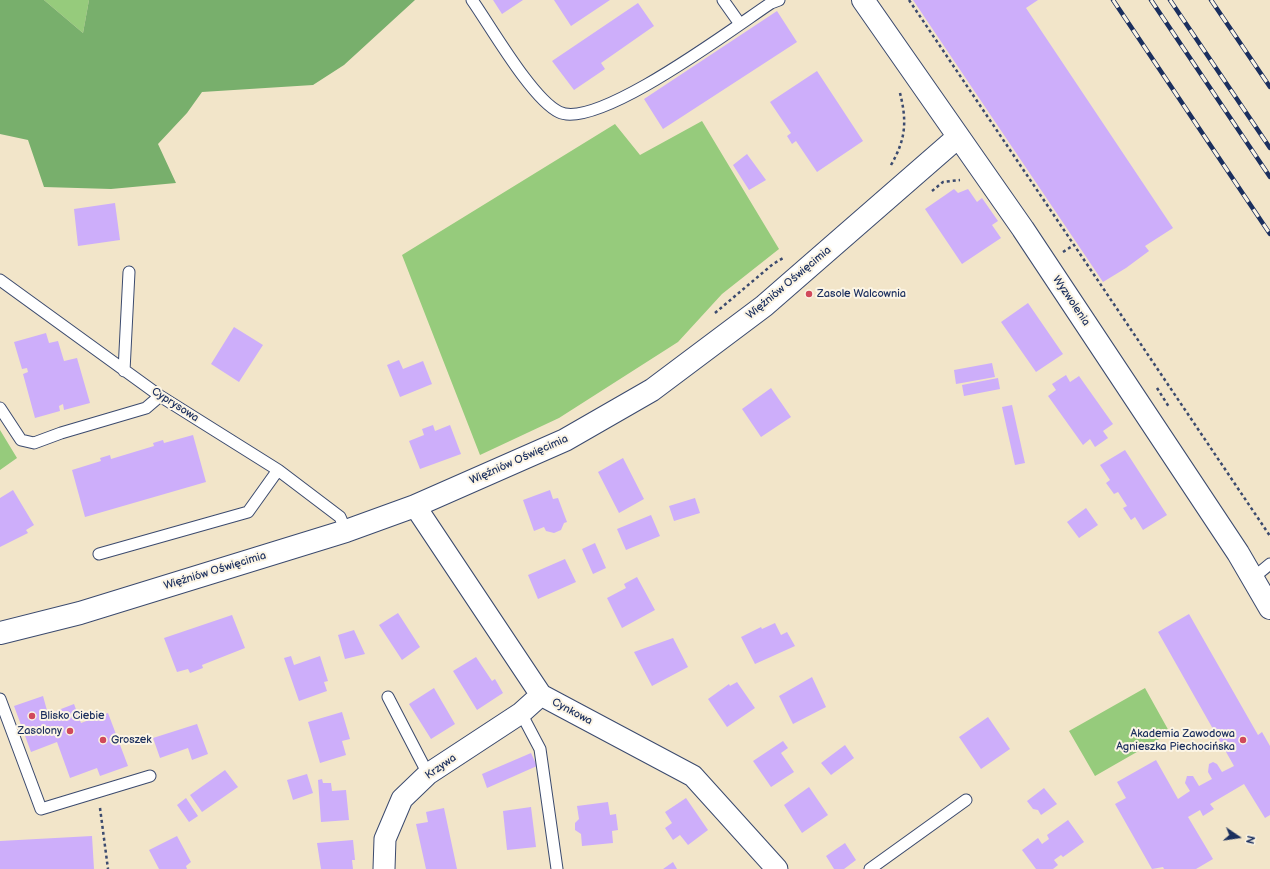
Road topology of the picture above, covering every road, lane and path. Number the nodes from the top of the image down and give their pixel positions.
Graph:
1 (472, 0) edge
2 (723, 0) edge
3 (779, 0) edge
4 (863, 0) edge
5 (910, 0) edge
6 (740, 24) junction
7 (905, 131) dead end
8 (958, 137) junction
9 (889, 169) dead end
10 (1074, 245) junction
11 (1066, 250) dead end
12 (787, 256) dead end
13 (129, 272) dead end
14 (0, 280) edge
15 (710, 319) dead end
16 (124, 371) junction
17 (160, 396) junction
18 (0, 408) edge
19 (278, 470) junction
20 (415, 506) junction
21 (346, 531) junction
22 (1270, 536) edge
23 (99, 554) dead end
24 (1270, 564) edge
25 (1253, 578) junction
26 (1270, 608) edge
27 (0, 633) edge
28 (541, 695) junction
29 (388, 698) dead end
30 (0, 699) edge
31 (521, 713) junction
32 (428, 774) junction
33 (150, 776) dead end
34 (97, 791) junction
35 (966, 800) dead end
36 (108, 869) edge
37 (384, 869) edge
38 (557, 869) edge
39 (777, 869) edge
40 (870, 869) edge

1 - 6 lane
2 - 6 lane
3 - 6 lane
4 - 8 street, Wyzwolenia
5 - 10 path
7 - 9 path
8 - 20 street, Więźniów Oświęcimia
8 - 25 street, Wyzwolenia
10 - 11 path
10 - 22 path
12 - 15 path
13 - 16 lane
14 - 16 lane, Cyprysowa
16 - 17 lane, Cyprysowa
17 - 18 lane
17 - 19 lane, Cyprysowa
19 - 21 lane, Cyprysowa
19 - 23 lane
20 - 21 street, Więźniów Oświęcimia
20 - 28 street, Cynkowa
21 - 27 street, Więźniów Oświęcimia
24 - 25 lane
25 - 26 street, Wyzwolenia
28 - 31 street, Krzywa
28 - 39 street, Cynkowa
29 - 32 lane
30 - 34 lane
31 - 32 street, Krzywa
31 - 38 lane
32 - 37 street, Krzywa
33 - 34 lane
34 - 36 path
35 - 40 lane

